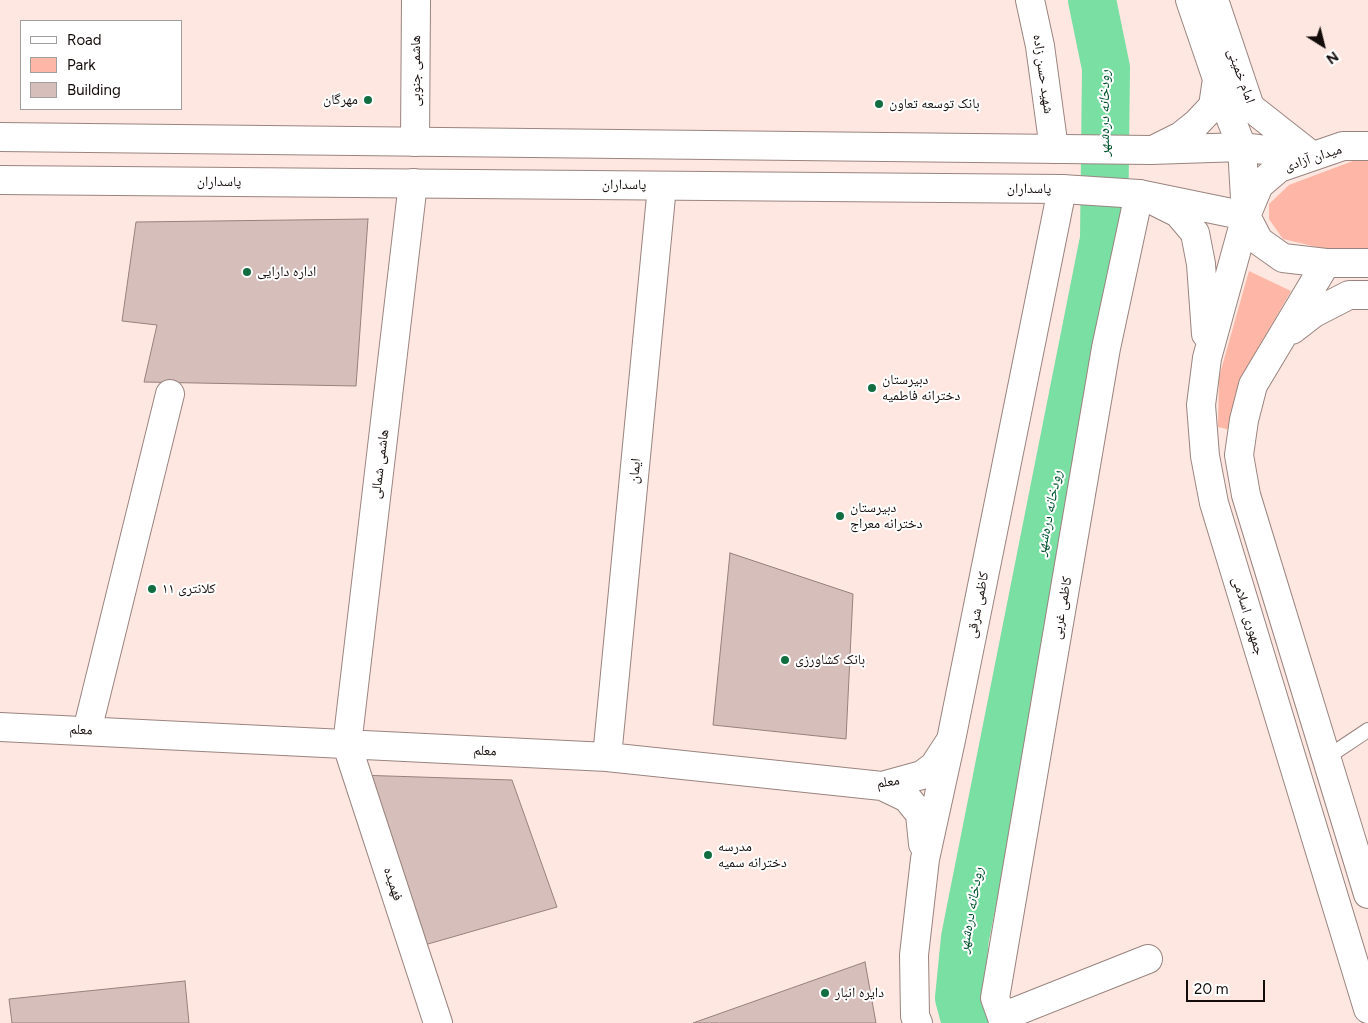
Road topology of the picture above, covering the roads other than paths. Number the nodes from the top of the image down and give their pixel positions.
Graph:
1 (416, 0) edge
2 (1030, 0) edge
3 (1190, 0) edge
4 (1214, 0) edge
5 (1217, 79) junction
6 (0, 138) edge
7 (415, 142) junction
8 (1242, 146) junction
9 (1368, 146) edge
10 (1054, 149) junction
11 (1151, 150) junction
12 (1312, 156) junction
13 (0, 180) edge
14 (413, 184) junction
15 (662, 186) junction
16 (1062, 189) junction
17 (1139, 194) junction
18 (1246, 216) junction
19 (1326, 263) junction
20 (1368, 263) edge
21 (1368, 295) edge
22 (1281, 339) junction
23 (1207, 358) junction
24 (170, 394) dead end
25 (0, 726) edge
26 (1368, 730) edge
27 (87, 731) junction
28 (951, 740) junction
29 (347, 745) junction
30 (607, 757) junction
31 (1326, 758) junction
32 (882, 786) junction
33 (925, 859) junction
34 (1368, 894) edge
35 (1148, 959) dead end
36 (1368, 1009) edge
37 (1003, 1020) edge
38 (438, 1023) edge
39 (918, 1023) edge

1 - 7 main road, هاشمی جنوبی
2 - 10 main road, شهید حسن زاده
3 - 5 main road, امام خمینی
4 - 12 main road, امام خمینی
5 - 8 main road, امام خمینی
5 - 11 main road
6 - 7 main road
7 - 10 main road
7 - 14 main road, هاشمی جنوبی
8 - 11 main road
8 - 12 main road
8 - 18 main road, امام خمینی
9 - 12 main road, میدان آزادی
10 - 11 main road
10 - 16 main road, شهید حسن زاده
12 - 18 main road, میدان آزادی
13 - 14 main road, پاسداران
14 - 15 main road, پاسداران
14 - 29 main road, هاشمی شمالی
15 - 16 main road, پاسداران
15 - 30 main road, ایمان
16 - 17 main road, پاسداران
16 - 28 main road, کاظمی شرقی
17 - 18 main road, پاسداران
17 - 23 main road
17 - 37 main road, کاظمی غربی
18 - 19 main road
18 - 23 main road, جمهوری اسلامی
19 - 20 main road
19 - 22 main road
21 - 22 main road
22 - 31 main road
23 - 36 main road, جمهوری اسلامی
24 - 27 main road
25 - 27 main road, معلم
26 - 31 lane
27 - 29 main road, معلم
28 - 32 main road, معلم
28 - 33 main road, کاظمی شرقی
29 - 30 main road, معلم
29 - 38 main road, فهمیده
30 - 32 main road, معلم
31 - 34 main road
32 - 33 main road
33 - 39 main road, کاظمی شرقی
35 - 37 main road

